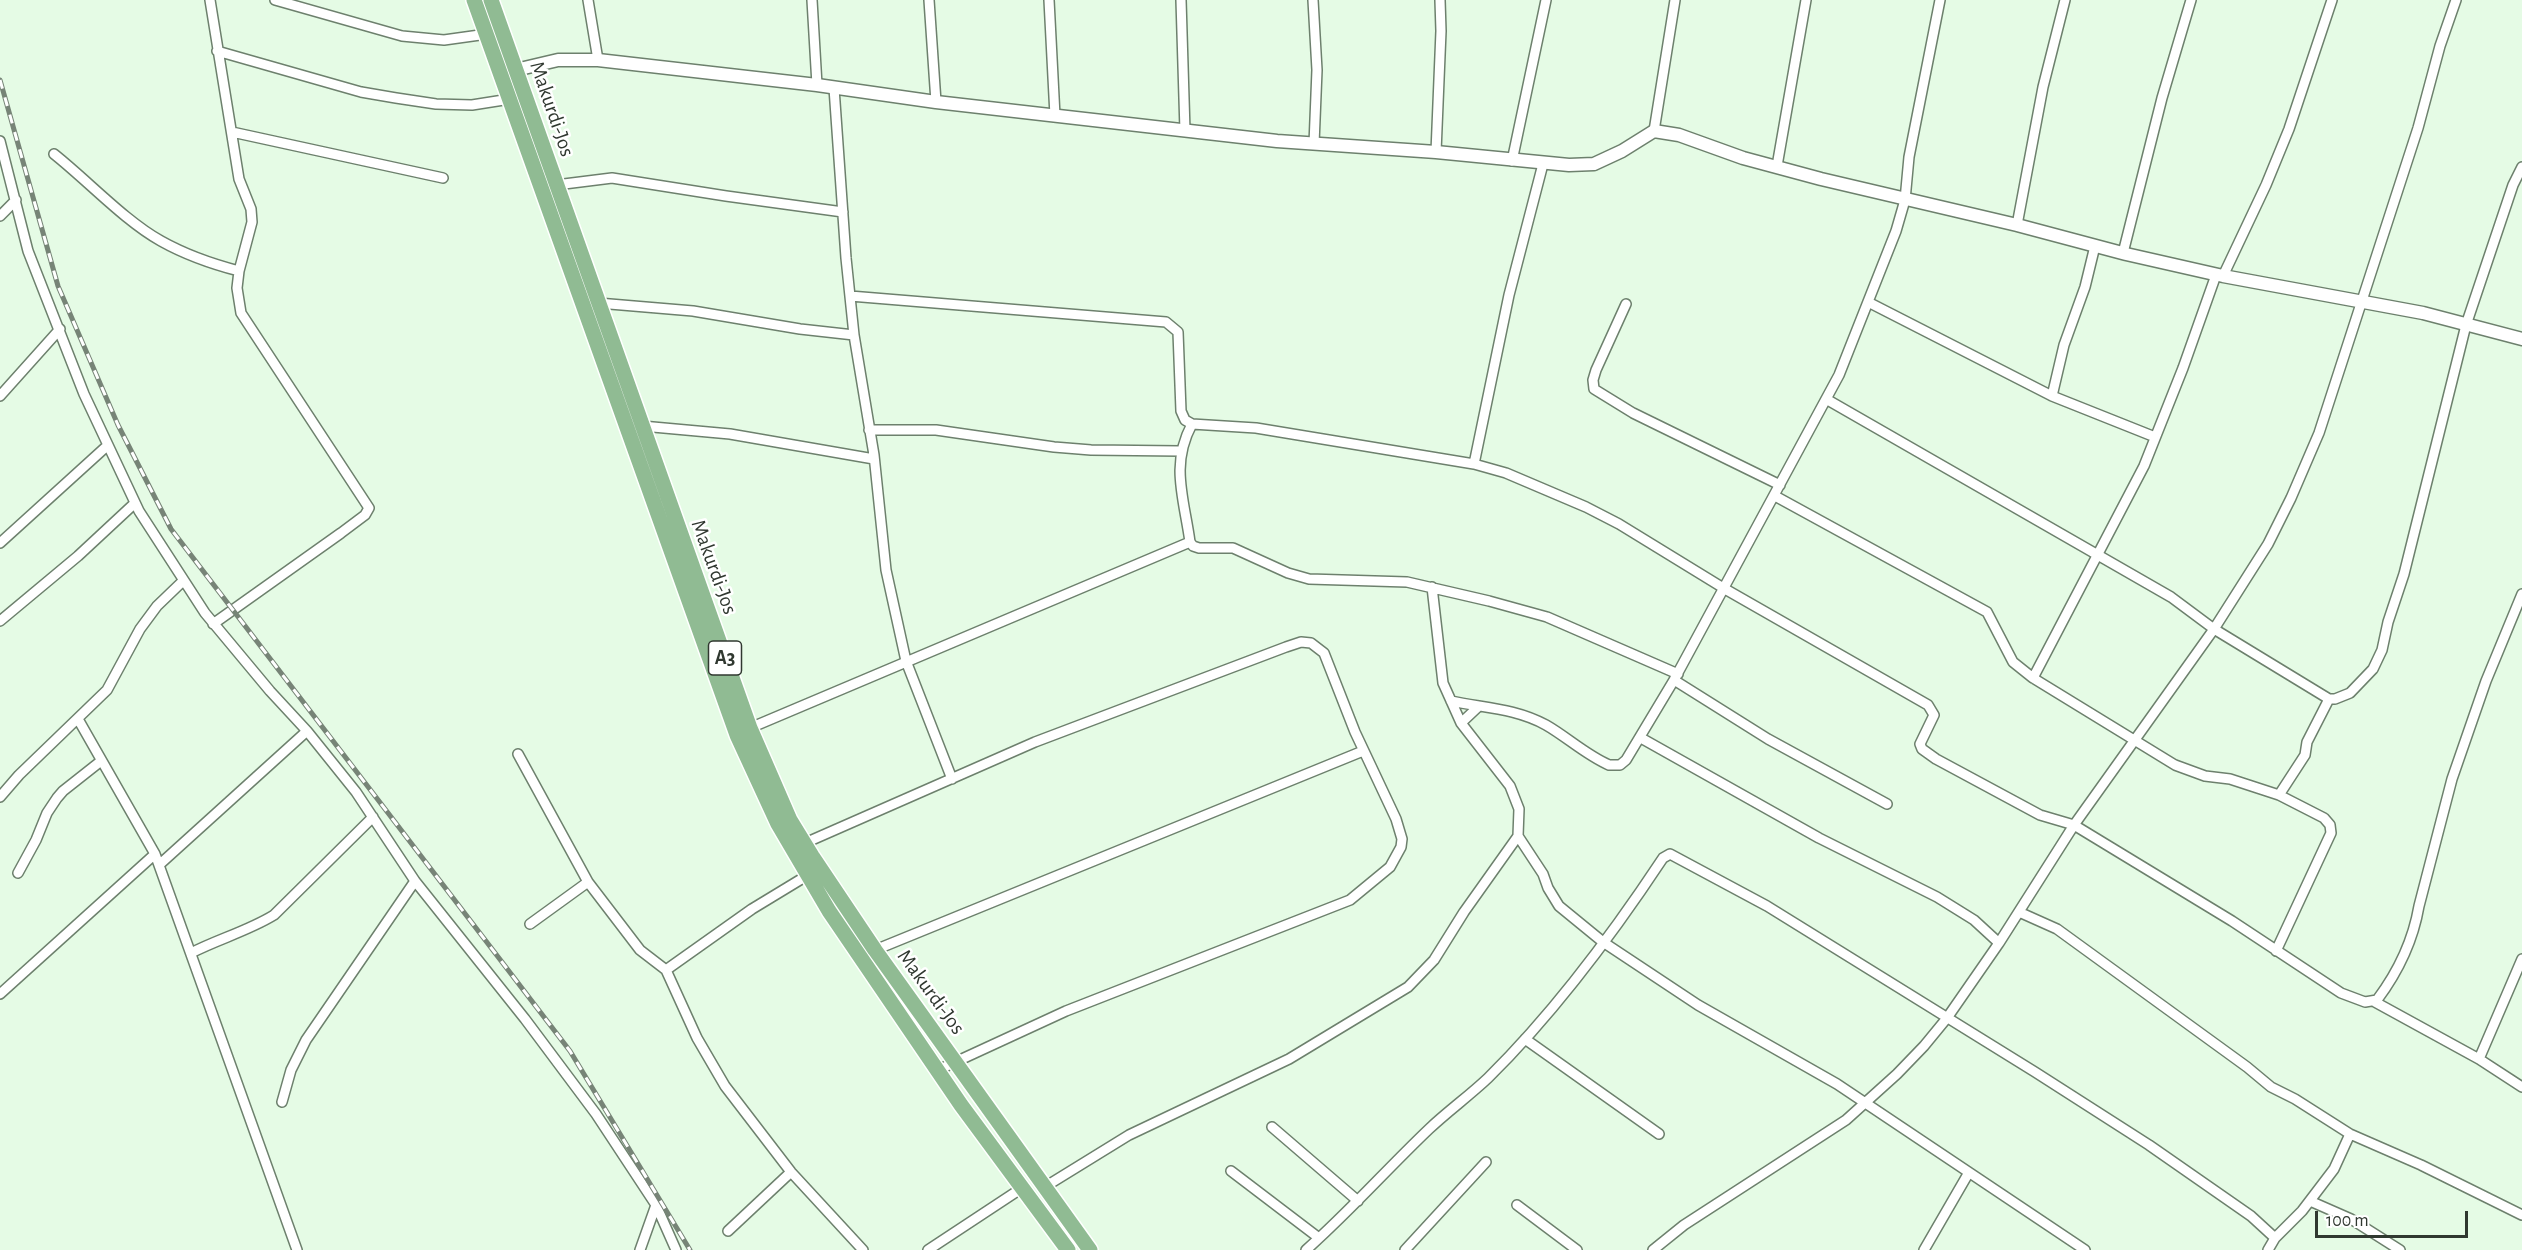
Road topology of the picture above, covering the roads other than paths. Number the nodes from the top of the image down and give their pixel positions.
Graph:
1 (210, 0) edge
2 (275, 0) edge
3 (474, 0) edge
4 (491, 0) edge
5 (588, 0) edge
6 (812, 0) edge
7 (929, 0) edge
8 (1049, 0) edge
9 (1180, 0) edge
10 (1313, 0) edge
11 (1440, 0) edge
12 (1546, 0) edge
13 (1674, 0) edge
14 (1806, 0) edge
15 (1940, 0) edge
16 (2065, 0) edge
17 (2192, 0) edge
18 (2332, 0) edge
19 (2456, 0) edge
20 (487, 34) junction
21 (218, 51) junction
22 (598, 60) junction
23 (517, 69) junction
24 (501, 74) junction
25 (817, 85) junction
26 (834, 87) junction
27 (510, 99) junction
28 (936, 102) junction
29 (1055, 116) junction
30 (1185, 130) junction
31 (1654, 131) junction
32 (232, 132) junction
33 (0, 141) edge
34 (1314, 144) junction
35 (1436, 152) junction
36 (54, 154) dead end
37 (1512, 160) junction
38 (1544, 164) junction
39 (1777, 166) junction
40 (2522, 167) edge
41 (443, 178) dead end
42 (556, 185) junction
43 (16, 200) junction
44 (1905, 200) junction
45 (843, 212) junction
46 (0, 216) edge
47 (2017, 225) junction
48 (2095, 246) junction
49 (2123, 253) junction
50 (238, 271) junction
51 (2219, 276) junction
52 (850, 296) junction
53 (2360, 301) junction
54 (1868, 302) junction
55 (598, 303) junction
56 (1626, 304) dead end
57 (2466, 325) junction
58 (60, 329) junction
59 (854, 335) junction
60 (2522, 339) edge
61 (0, 396) edge
62 (2052, 396) junction
63 (1826, 399) junction
64 (1192, 424) junction
65 (642, 426) junction
66 (870, 430) junction
67 (2155, 437) junction
68 (108, 445) junction
69 (1180, 451) junction
70 (874, 459) junction
71 (1474, 464) junction
72 (1780, 485) junction
73 (1775, 496) junction
74 (135, 503) junction
75 (1190, 542) junction
76 (0, 543) edge
77 (2098, 554) junction
78 (183, 581) junction
79 (1432, 587) junction
80 (1725, 589) junction
81 (2522, 594) edge
82 (0, 621) edge
83 (213, 624) junction
84 (2214, 629) junction
85 (906, 661) junction
86 (1676, 677) junction
87 (2033, 678) junction
88 (2329, 699) junction
89 (1451, 702) junction
90 (1478, 707) junction
91 (78, 719) junction
92 (1461, 723) junction
93 (750, 728) junction
94 (307, 731) junction
95 (1641, 738) junction
96 (2133, 739) junction
97 (1363, 750) junction
98 (518, 754) dead end
99 (101, 761) junction
100 (952, 779) junction
101 (2279, 795) junction
102 (0, 798) edge
103 (1887, 804) dead end
104 (373, 817) junction
105 (2074, 825) junction
106 (1518, 836) junction
107 (805, 843) junction
108 (155, 854) junction
109 (159, 865) junction
110 (18, 873) dead end
111 (808, 875) junction
112 (415, 881) junction
113 (588, 882) junction
114 (2019, 912) junction
115 (530, 924) dead end
116 (1603, 942) junction
117 (1999, 943) junction
118 (875, 950) junction
119 (2276, 951) junction
120 (191, 953) junction
121 (2522, 959) edge
122 (666, 970) junction
123 (0, 994) edge
124 (2375, 1002) junction
125 (1947, 1018) junction
126 (1525, 1039) junction
127 (2479, 1059) junction
128 (954, 1061) junction
129 (938, 1070) junction
130 (2522, 1087) edge
131 (282, 1102) dead end
132 (1864, 1103) junction
133 (1272, 1127) dead end
134 (1659, 1134) dead end
135 (2350, 1134) junction
136 (1486, 1162) dead end
137 (1231, 1171) dead end
138 (791, 1172) junction
139 (1968, 1174) junction
140 (1022, 1188) junction
141 (1043, 1188) junction
142 (1358, 1201) junction
143 (2310, 1201) junction
144 (656, 1205) junction
145 (1517, 1205) dead end
146 (2522, 1215) edge
147 (728, 1231) dead end
148 (1319, 1238) junction
149 (2275, 1238) junction
150 (297, 1250) edge
151 (640, 1250) edge
152 (676, 1250) edge
153 (863, 1250) edge
154 (928, 1250) edge
155 (1068, 1250) edge
156 (1090, 1250) edge
157 (1306, 1250) edge
158 (1405, 1250) edge
159 (1577, 1250) edge
160 (1653, 1250) edge
161 (1924, 1250) edge
162 (2085, 1250) edge
163 (2268, 1250) edge
164 (2400, 1250) edge

1 - 21 street
2 - 20 street
3 - 20 highway, Makurdi-Jos / A3
4 - 23 highway, Makurdi-Jos / A3
5 - 22 street
6 - 25 street
7 - 28 street
8 - 29 street
9 - 30 street
10 - 34 street
11 - 35 street
12 - 37 street
13 - 31 street
14 - 39 street
15 - 44 street
16 - 47 street
17 - 49 street
18 - 51 street
19 - 53 street
20 - 24 highway, Makurdi-Jos / A3
21 - 27 street
21 - 32 street
22 - 23 street
22 - 25 street
23 - 24 street
23 - 42 highway, Makurdi-Jos / A3
24 - 27 highway, Makurdi-Jos / A3
25 - 26 street
26 - 28 street
26 - 45 street
27 - 111 highway, Makurdi-Jos / A3
28 - 29 street
29 - 30 street
30 - 34 street
31 - 38 street
31 - 39 street
32 - 41 street
32 - 50 street
33 - 43 street
34 - 35 street
35 - 37 street
36 - 50 street
37 - 38 street
38 - 71 street
39 - 44 street
40 - 57 street
42 - 45 street
42 - 55 highway, Makurdi-Jos / A3
43 - 46 street
43 - 58 street
44 - 47 street
44 - 54 street
45 - 52 street
47 - 48 street
48 - 49 street
48 - 62 street
49 - 51 street
50 - 83 street
51 - 53 street
51 - 67 street
52 - 59 street
52 - 64 street
53 - 57 street
53 - 84 street
54 - 62 street
54 - 63 street
55 - 59 street
55 - 65 highway, Makurdi-Jos / A3
56 - 72 street
57 - 60 street
57 - 88 street
58 - 61 street
58 - 68 street
59 - 66 street
62 - 67 street
63 - 72 street
63 - 77 street
64 - 69 street
64 - 71 street
65 - 70 street
65 - 93 highway, Makurdi-Jos / A3
66 - 69 street
66 - 70 street
67 - 77 street
68 - 74 street
68 - 76 street
69 - 75 street
70 - 85 street
71 - 80 street
72 - 73 street
73 - 80 street
73 - 87 street
74 - 78 street
74 - 82 street
75 - 79 street
75 - 85 street
77 - 84 street
77 - 87 street
78 - 83 street
78 - 91 street
79 - 86 street
79 - 89 street
80 - 86 street
80 - 105 street
81 - 124 street
83 - 94 street
84 - 88 street
84 - 96 street
85 - 93 street
85 - 100 street
86 - 95 street
86 - 103 street
87 - 96 street
88 - 101 street
89 - 90 street
89 - 92 street
90 - 92 street
90 - 95 street
91 - 99 street
91 - 102 street
92 - 106 street
93 - 107 highway, Makurdi-Jos / A3
94 - 104 street
94 - 109 street
95 - 117 street
96 - 101 street
96 - 105 street
97 - 100 street
97 - 118 street
97 - 128 street
98 - 113 street
99 - 108 street
99 - 110 street
100 - 107 street
101 - 119 street
104 - 112 street
104 - 120 street
105 - 114 street
105 - 119 street
106 - 116 street
106 - 141 street
107 - 118 highway, Makurdi-Jos / A3
108 - 109 street
108 - 123 street
109 - 120 street
111 - 122 street
111 - 129 highway, Makurdi-Jos / A3
112 - 131 street
112 - 144 street
113 - 115 street
113 - 122 street
114 - 117 street
114 - 135 street
116 - 125 street
116 - 126 street
116 - 132 street
117 - 125 street
118 - 128 highway, Makurdi-Jos / A3
119 - 124 street
120 - 150 street
121 - 127 street
122 - 138 street
124 - 127 street
125 - 132 street
125 - 149 street
126 - 134 street
126 - 142 street
127 - 130 street
128 - 129 street
128 - 141 highway, Makurdi-Jos / A3
129 - 140 highway, Makurdi-Jos / A3
132 - 139 street
132 - 160 street
133 - 142 street
135 - 143 street
135 - 146 street
136 - 158 street
137 - 148 street
138 - 147 street
138 - 153 street
139 - 161 street
139 - 162 street
140 - 154 street
140 - 155 highway, Makurdi-Jos / A3
141 - 156 highway, Makurdi-Jos / A3
142 - 148 street
143 - 149 street
143 - 164 street
144 - 151 street
144 - 152 street
145 - 159 street
148 - 157 street
149 - 163 street

